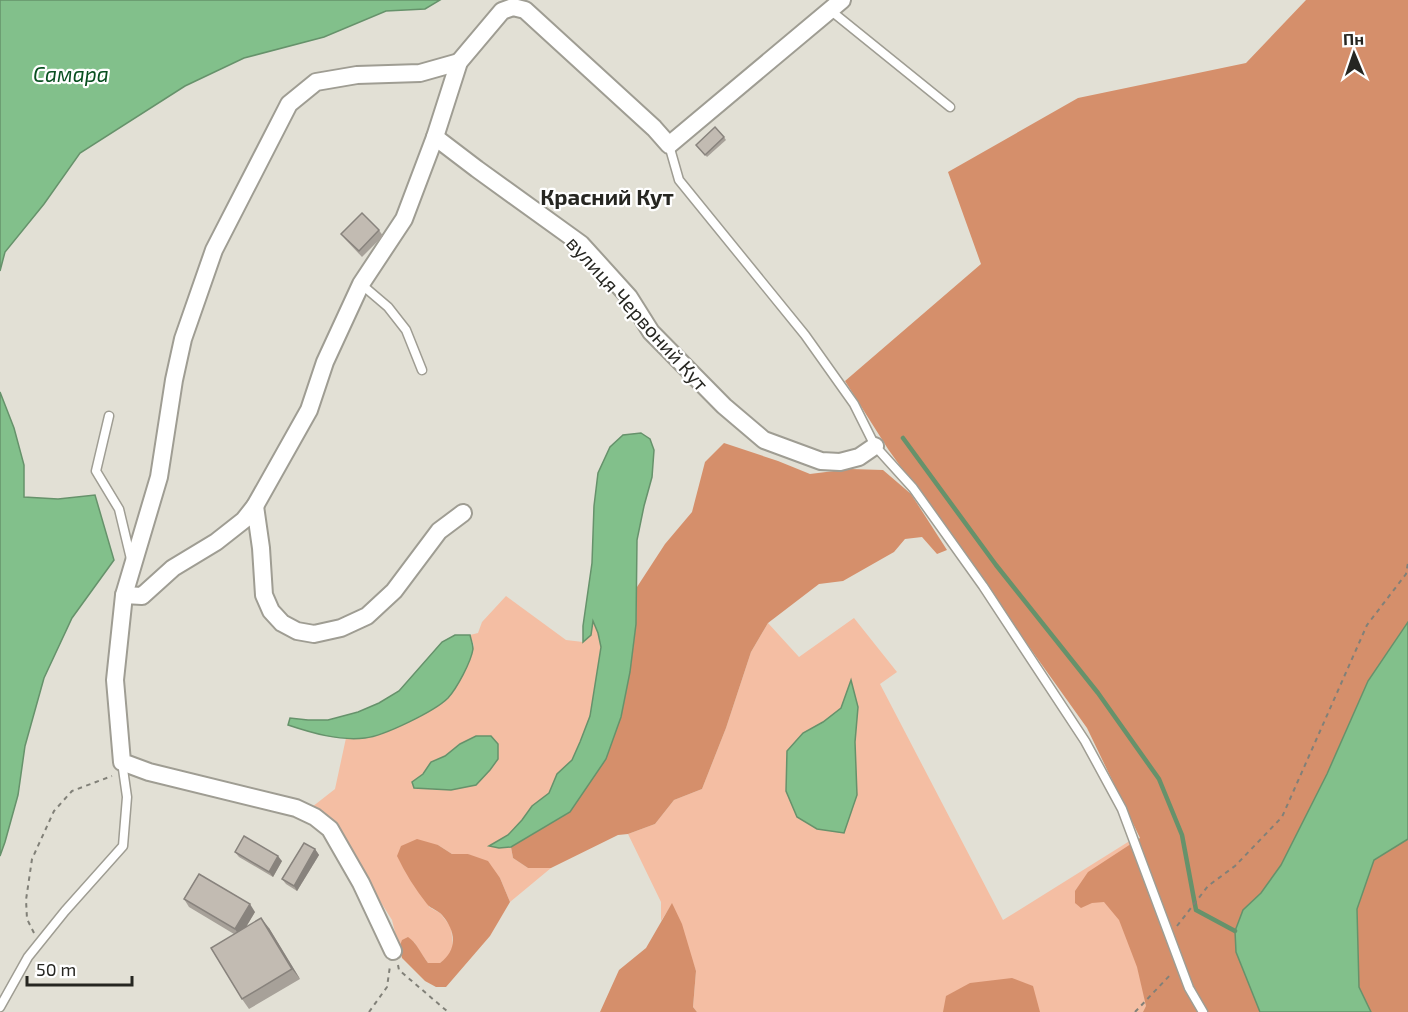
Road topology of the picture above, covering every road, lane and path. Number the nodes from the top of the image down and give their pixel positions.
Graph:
1 (836, 5) edge
2 (459, 62) junction
3 (950, 107) dead end
4 (435, 137) junction
5 (669, 145) junction
6 (361, 284) junction
7 (422, 370) dead end
8 (109, 416) dead end
9 (875, 446) junction
10 (255, 506) junction
11 (463, 513) dead end
12 (1408, 563) edge
13 (132, 565) junction
14 (124, 595) junction
15 (123, 768) junction
16 (1169, 935) junction
17 (39, 944) junction
18 (393, 951) junction
19 (1180, 964) junction
20 (0, 1007) edge
21 (369, 1012) edge
22 (448, 1012) edge
23 (1135, 1012) edge
24 (1203, 1012) edge

1 - 3 lane
1 - 5 street
2 - 4 street
2 - 5 street
2 - 13 street
4 - 6 street
4 - 9 street, вулиця Червоний Кут
5 - 9 lane
6 - 7 lane
6 - 10 street
8 - 13 lane
9 - 16 lane
10 - 11 street
10 - 14 street
12 - 16 path
13 - 14 street
14 - 15 street
15 - 17 lane
15 - 17 path
15 - 18 street
16 - 19 lane
17 - 20 lane
18 - 21 path
18 - 22 path
19 - 23 path
19 - 24 lane

